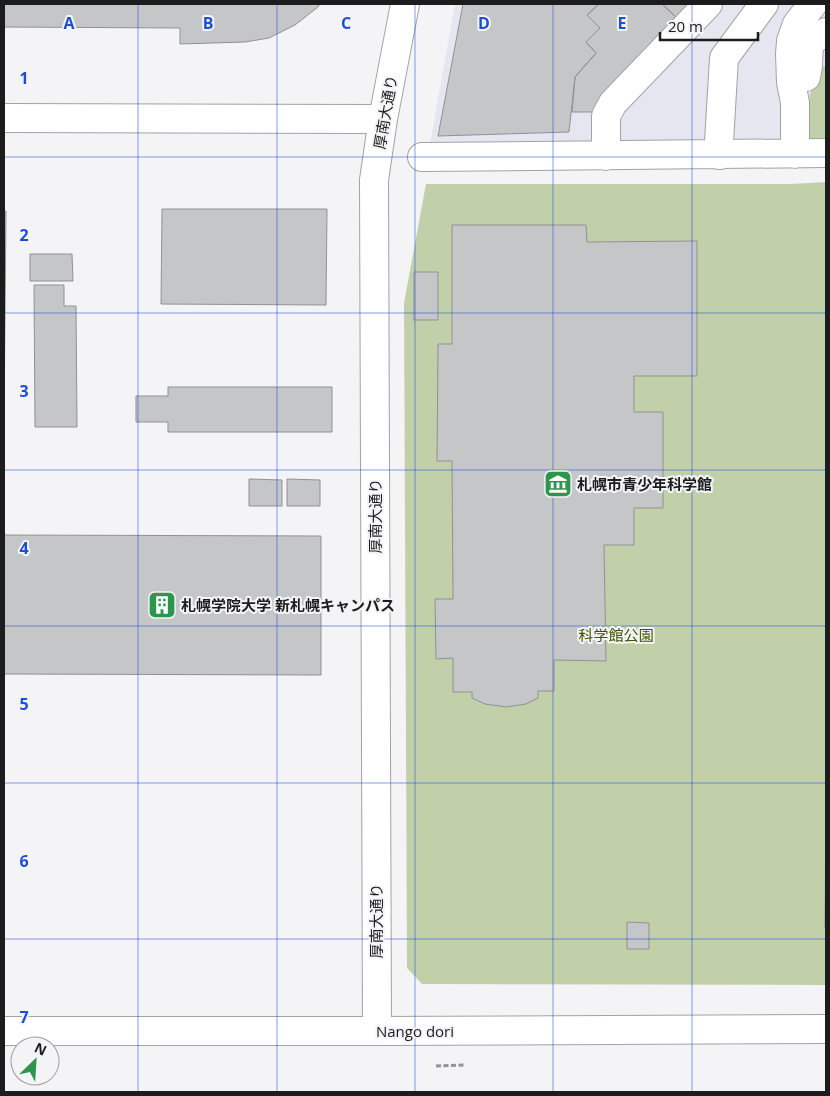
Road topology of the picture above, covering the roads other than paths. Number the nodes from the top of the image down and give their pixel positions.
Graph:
1 (405, 4) edge
2 (708, 4) edge
3 (764, 4) edge
4 (805, 31) edge
5 (4, 118) edge
6 (384, 119) junction
7 (826, 153) edge
8 (790, 154) junction
9 (720, 155) junction
10 (606, 156) junction
11 (422, 157) dead end
12 (826, 1029) edge
13 (4, 1031) edge
14 (377, 1031) junction

1 - 6 street, 厚南大通り
2 - 10 street
3 - 9 street
4 - 8 street
4 - 8 street
5 - 6 street
6 - 14 street, 厚南大通り
7 - 8 street
8 - 9 street
9 - 10 street
10 - 11 street
12 - 14 street, Nango dori
13 - 14 street, Nango dori

